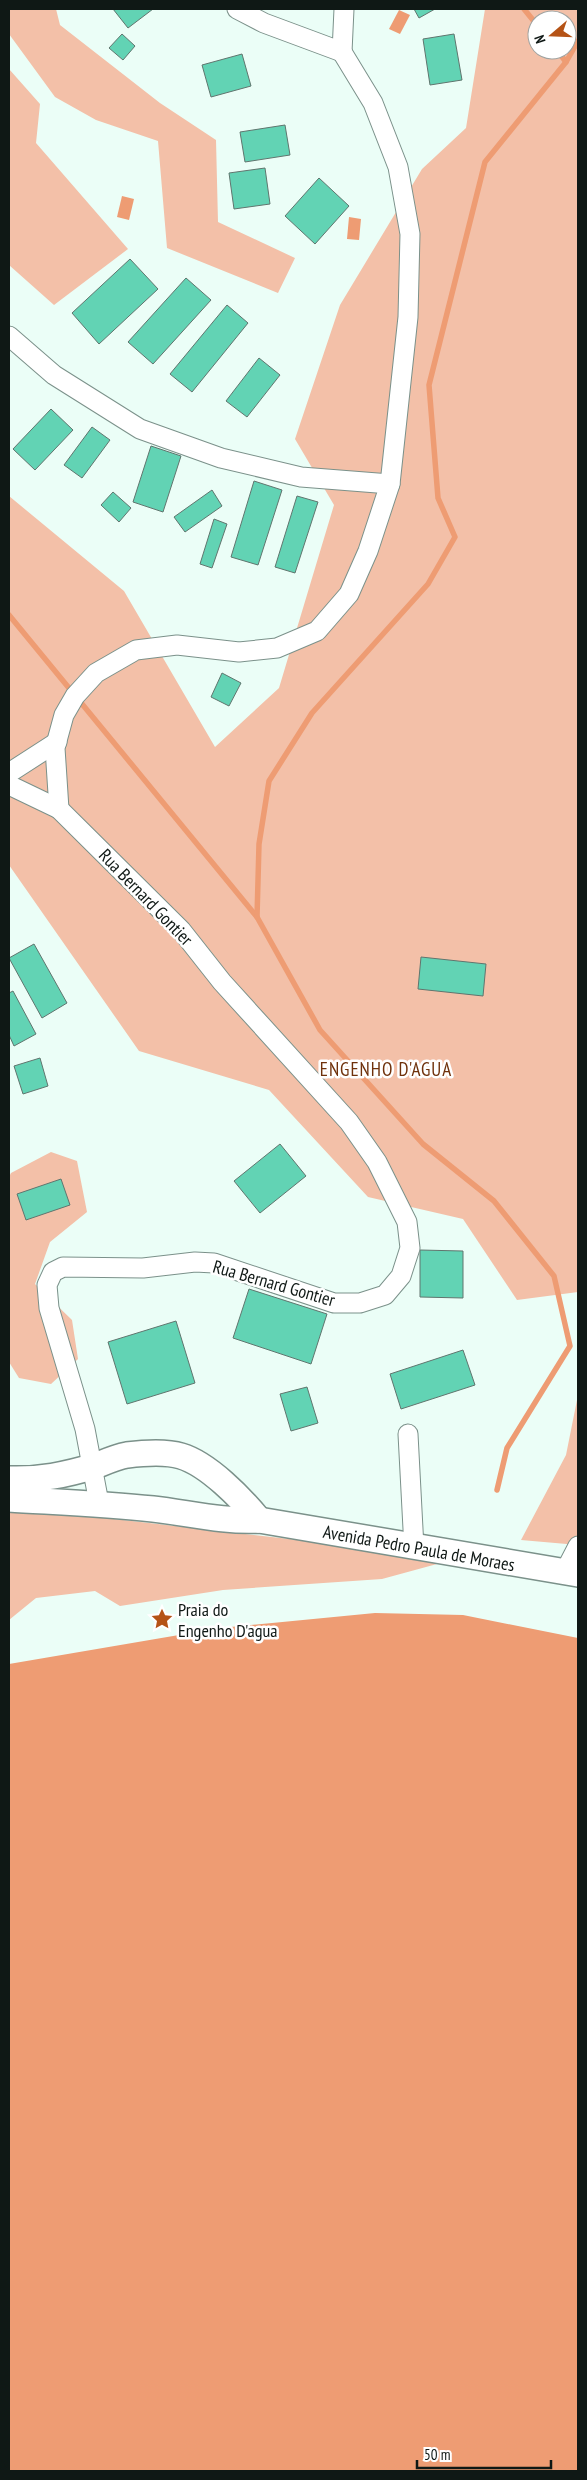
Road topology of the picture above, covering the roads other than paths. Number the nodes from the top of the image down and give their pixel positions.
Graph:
1 (237, 9) edge
2 (344, 9) edge
3 (342, 52) junction
4 (9, 336) edge
5 (390, 484) junction
6 (57, 742) junction
7 (9, 773) edge
8 (9, 785) edge
9 (58, 809) junction
10 (408, 1434) dead end
11 (94, 1466) junction
12 (214, 1476) junction
13 (9, 1479) edge
14 (9, 1499) edge
15 (99, 1503) junction
16 (199, 1514) junction
17 (259, 1520) junction
18 (578, 1546) edge
19 (414, 1548) junction
20 (571, 1574) edge

1 - 3 street
2 - 3 street
3 - 5 street
4 - 5 street
5 - 6 street
6 - 7 street
6 - 9 street
8 - 9 street, Rua Bernard Gontier
9 - 11 street, Rua Bernard Gontier
10 - 19 street
11 - 12 main road
11 - 13 main road
11 - 15 street, Rua Bernard Gontier
12 - 16 main road
12 - 17 main road
14 - 15 main road, Avenida Pedro Paula de Moraes
15 - 16 main road, Avenida Pedro Paula de Moraes
16 - 17 main road, Avenida Pedro Paula de Moraes
17 - 19 main road, Avenida Pedro Paula de Moraes
18 - 20 street
19 - 20 main road, Avenida Pedro Paula de Moraes

